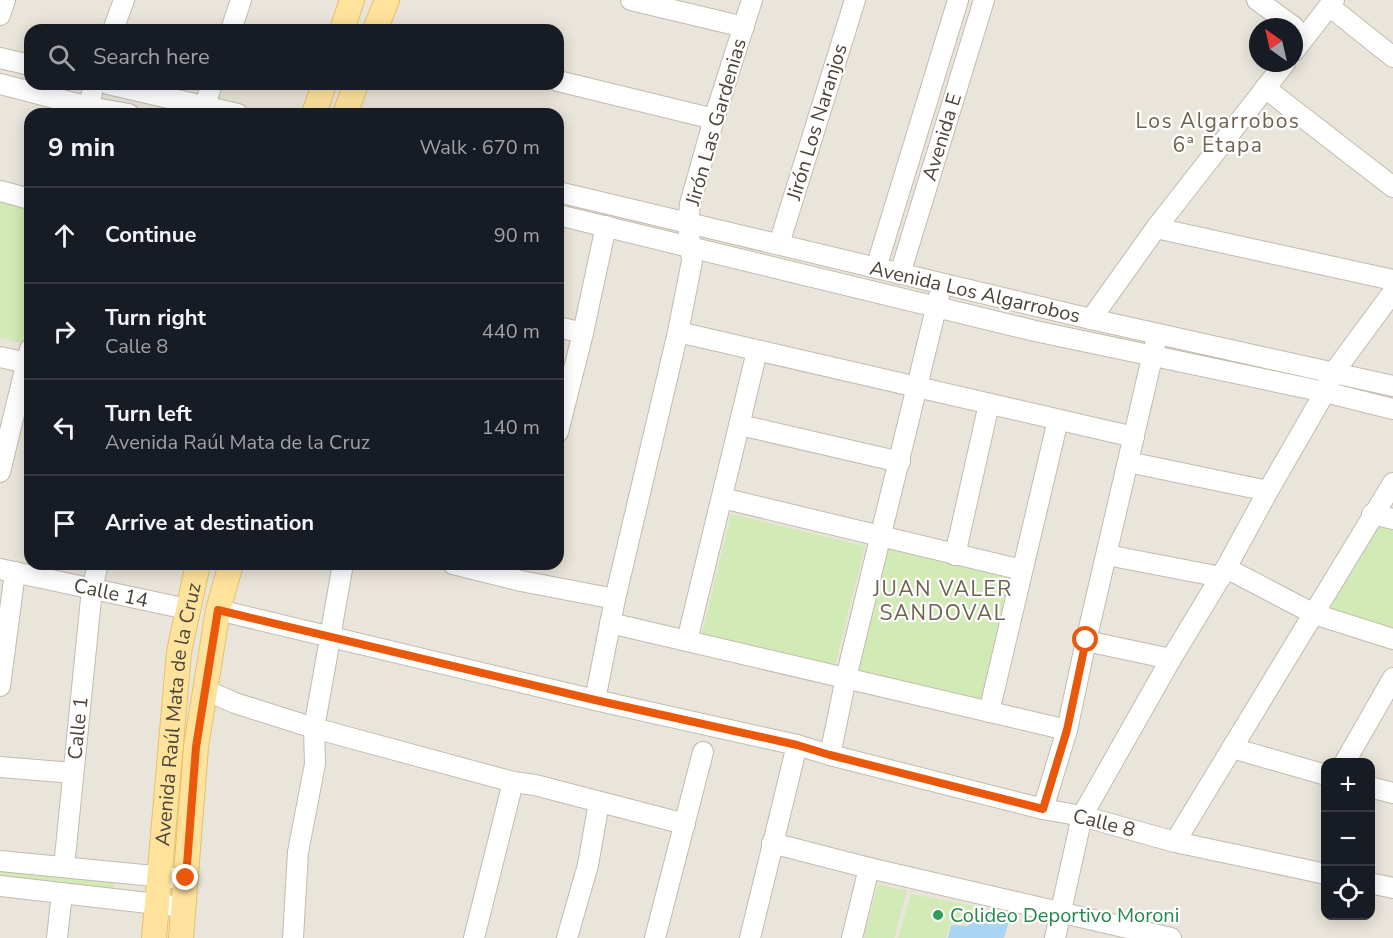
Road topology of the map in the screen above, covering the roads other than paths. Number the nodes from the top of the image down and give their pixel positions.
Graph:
1 (5, 0) edge
2 (124, 0) edge
3 (241, 0) edge
4 (352, 0) edge
5 (387, 0) edge
6 (631, 0) edge
7 (752, 0) edge
8 (855, 0) edge
9 (958, 0) edge
10 (984, 0) edge
11 (1257, 0) edge
12 (1332, 3) edge
13 (0, 15) edge
14 (1278, 18) edge
15 (115, 24) edge
16 (233, 24) edge
17 (344, 24) edge
18 (377, 24) edge
19 (744, 27) junction
20 (1303, 30) edge
21 (1393, 57) edge
22 (0, 58) edge
23 (24, 64) edge
24 (1278, 72) edge
25 (564, 82) edge
26 (0, 84) edge
27 (1265, 88) junction
28 (93, 90) edge
29 (130, 90) edge
30 (210, 90) edge
31 (322, 90) edge
32 (354, 90) edge
33 (78, 108) edge
34 (89, 108) edge
35 (196, 108) edge
36 (204, 108) edge
37 (316, 108) edge
38 (347, 108) edge
39 (714, 119) junction
40 (1393, 187) edge
41 (0, 191) edge
42 (564, 193) edge
43 (24, 197) edge
44 (564, 216) edge
45 (688, 224) junction
46 (606, 226) junction
47 (1156, 228) junction
48 (779, 244) junction
49 (690, 246) junction
50 (876, 268) junction
51 (900, 274) junction
52 (1393, 280) edge
53 (942, 284) junction
54 (1393, 292) edge
55 (936, 307) junction
56 (1091, 319) junction
57 (564, 328) edge
58 (678, 332) junction
59 (583, 333) junction
60 (1158, 334) junction
61 (757, 351) junction
62 (24, 356) edge
63 (1152, 356) junction
64 (0, 357) edge
65 (24, 372) edge
66 (1334, 372) junction
67 (1393, 386) edge
68 (917, 388) junction
69 (1325, 392) junction
70 (989, 404) junction
71 (564, 407) edge
72 (1393, 409) edge
73 (1058, 420) junction
74 (740, 425) junction
75 (1134, 437) junction
76 (2, 459) edge
77 (900, 462) junction
78 (1128, 462) junction
79 (1393, 483) edge
80 (1268, 490) junction
81 (722, 498) junction
82 (1372, 514) junction
83 (1393, 519) edge
84 (880, 537) junction
85 (955, 555) junction
86 (1107, 555) junction
87 (97, 570) edge
88 (197, 570) edge
89 (229, 570) edge
90 (342, 570) edge
91 (500, 570) edge
92 (1022, 570) junction
93 (7, 571) edge
94 (1224, 572) junction
95 (523, 573) edge
96 (92, 589) junction
97 (615, 599) junction
98 (187, 609) junction
99 (218, 610) junction
100 (1314, 614) junction
101 (610, 623) junction
102 (1393, 639) edge
103 (1086, 640) junction
104 (687, 641) junction
105 (329, 644) junction
106 (1171, 659) junction
107 (846, 678) junction
108 (1393, 678) edge
109 (0, 686) edge
110 (205, 690) junction
111 (595, 700) junction
112 (989, 712) junction
113 (314, 728) junction
114 (1067, 730) junction
115 (797, 745) junction
116 (1232, 748) junction
117 (703, 752) dead end
118 (830, 755) junction
119 (1347, 758) edge
120 (0, 767) edge
121 (73, 773) junction
122 (1321, 774) edge
123 (513, 782) junction
124 (1375, 788) edge
125 (1393, 793) edge
126 (599, 802) junction
127 (1043, 809) junction
128 (1082, 816) junction
129 (685, 824) junction
130 (1175, 842) junction
131 (772, 843) junction
132 (0, 861) edge
133 (64, 867) junction
134 (869, 868) junction
135 (1321, 873) edge
136 (158, 875) junction
137 (186, 878) junction
138 (1375, 884) edge
139 (0, 886) edge
140 (1393, 887) edge
141 (62, 893) junction
142 (156, 905) junction
143 (183, 907) junction
144 (1061, 913) junction
145 (1162, 937) edge
146 (57, 938) edge
147 (154, 938) edge
148 (181, 938) edge
149 (293, 938) edge
150 (474, 938) edge
151 (567, 938) edge
152 (655, 938) edge
153 (750, 938) edge
154 (852, 938) edge
155 (1055, 938) edge

1 - 13 street
2 - 15 street
3 - 16 street
4 - 17 main road
5 - 18 main road
6 - 19 street
7 - 19 street, Jirón Las Gardenias
8 - 48 street, Jirón Los Naranjos
9 - 50 street, Avenida E
10 - 51 street, Avenida E
11 - 14 street
12 - 20 street
12 - 21 street
19 - 39 street, Jirón Las Gardenias
22 - 23 street
24 - 27 street
25 - 39 street
26 - 33 street
27 - 40 street
27 - 47 street
28 - 34 street
29 - 35 street
30 - 36 street
31 - 37 main road
32 - 38 main road
39 - 45 street, Jirón Las Gardenias
41 - 43 street
42 - 45 street, Avenida Los Algarrobos
44 - 46 street, Avenida Los Algarrobos
45 - 48 street, Avenida Los Algarrobos
45 - 49 street, Jirón Las Gardenias
46 - 49 street, Avenida Los Algarrobos
46 - 59 street
47 - 52 street
47 - 56 street
48 - 50 street, Avenida Los Algarrobos
49 - 55 street, Avenida Los Algarrobos
49 - 58 street, Jirón Las Gardenias
50 - 51 street, Avenida Los Algarrobos
51 - 53 street, Avenida Los Algarrobos
53 - 55 street
53 - 56 street, Avenida Los Algarrobos
54 - 66 street
55 - 63 street, Avenida Los Algarrobos
55 - 68 street
56 - 60 street, Avenida Los Algarrobos
57 - 59 street
58 - 61 street
58 - 97 street, Jirón Las Gardenias
59 - 71 street
60 - 63 street
60 - 66 street, Avenida Los Algarrobos
61 - 68 street
61 - 74 street
62 - 64 street
63 - 69 street, Avenida Los Algarrobos
63 - 75 street
65 - 76 street
66 - 67 street, Avenida Los Algarrobos
66 - 69 street
68 - 70 street
68 - 77 street
69 - 72 street, Avenida Los Algarrobos
69 - 80 street
70 - 73 street
70 - 85 street
73 - 75 street
73 - 92 street
74 - 77 street
74 - 81 street
75 - 78 street
77 - 84 street
78 - 80 street
78 - 86 street
79 - 82 street
80 - 94 street
81 - 84 street
81 - 104 street
82 - 83 street
82 - 100 street
84 - 85 street
84 - 107 street
85 - 92 street
86 - 94 street
86 - 103 street
87 - 96 street, Calle 1
88 - 98 main road, Avenida Raúl Mata de la Cruz
89 - 99 main road, Avenida Raúl Mata de la Cruz
90 - 105 street
91 - 95 street
92 - 112 street
93 - 96 street, Calle 14
93 - 109 street
94 - 100 street
94 - 106 street
95 - 97 street
96 - 98 street, Calle 14
96 - 121 street, Calle 1
97 - 101 street, Jirón Las Gardenias
98 - 136 main road, Avenida Raúl Mata de la Cruz
99 - 105 street, Calle 8
99 - 110 main road, Avenida Raúl Mata de la Cruz
100 - 102 street
100 - 116 street
101 - 104 street
101 - 111 street, Jirón Las Gardenias
103 - 106 street
103 - 114 street
104 - 107 street
105 - 111 street, Calle 8
105 - 113 street
106 - 128 street
107 - 112 street
107 - 118 street
108 - 119 street
110 - 113 street
110 - 137 main road, Avenida Raúl Mata de la Cruz
111 - 115 street, Calle 8
112 - 114 street
113 - 123 street
113 - 149 street
114 - 127 street
115 - 118 street, Calle 8
115 - 131 street
116 - 122 street
116 - 130 street
117 - 129 street
118 - 127 street, Calle 8
120 - 121 street
121 - 133 street, Calle 1
123 - 126 street
123 - 150 street
124 - 125 street
126 - 129 street
126 - 151 street
127 - 128 street, Calle 8
128 - 130 street, Calle 8
128 - 144 street
129 - 152 street
130 - 135 street, Calle 8
131 - 134 street
131 - 153 street
132 - 133 street
133 - 136 street
134 - 144 street
134 - 154 street
136 - 137 street
136 - 142 main road, Avenida Raúl Mata de la Cruz
137 - 143 main road, Avenida Raúl Mata de la Cruz
138 - 140 street
139 - 141 street
141 - 142 street
141 - 146 street
142 - 143 street
142 - 147 main road, Avenida Raúl Mata de la Cruz
143 - 148 main road, Avenida Raúl Mata de la Cruz
144 - 145 street
144 - 155 street

